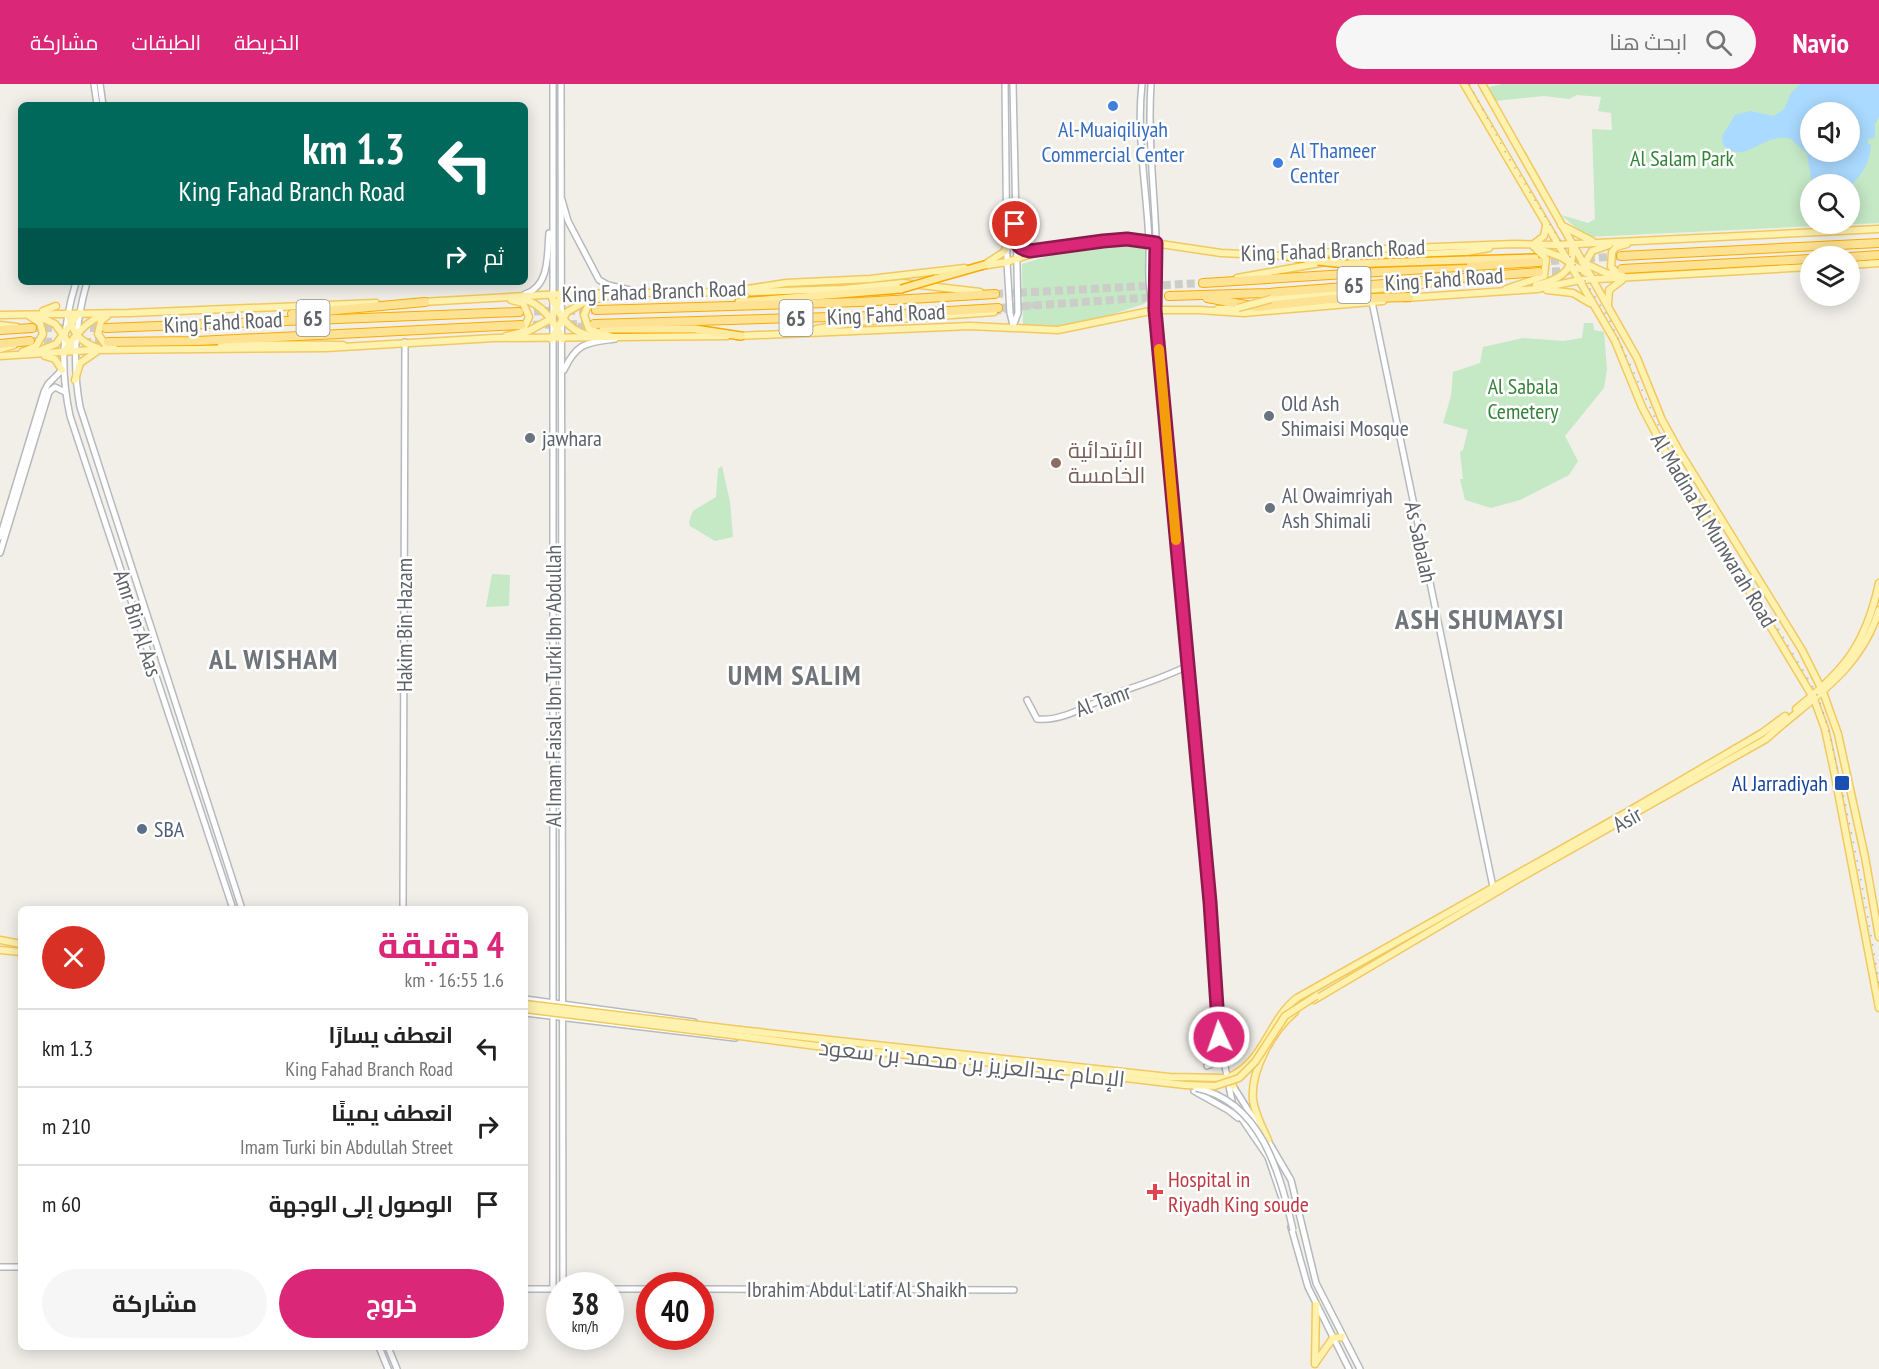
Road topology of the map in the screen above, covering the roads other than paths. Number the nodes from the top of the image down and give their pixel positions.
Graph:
1 (94, 84) edge
2 (100, 84) edge
3 (553, 84) edge
4 (561, 84) edge
5 (1005, 84) edge
6 (1012, 84) edge
7 (1142, 84) edge
8 (1150, 84) edge
9 (1464, 84) edge
10 (1482, 84) edge
11 (97, 102) edge
12 (103, 102) edge
13 (561, 197) junction
14 (553, 216) junction
15 (1560, 224) junction
16 (1546, 225) junction
17 (1879, 229) edge
18 (1639, 241) junction
19 (1015, 243) junction
20 (1153, 243) junction
21 (1598, 243) junction
22 (1879, 243) edge
23 (1008, 244) junction
24 (1514, 244) junction
25 (1532, 244) junction
26 (1571, 244) junction
27 (1557, 245) junction
28 (1038, 252) junction
29 (1879, 255) edge
30 (1287, 256) junction
31 (1621, 256) tunnel mouth
32 (1860, 256) edge
33 (1016, 260) junction
34 (1537, 260) joint
35 (1800, 260) edge
36 (1571, 261) junction
37 (1007, 262) junction
38 (1879, 263) edge
39 (1860, 264) edge
40 (984, 265) junction
41 (1584, 265) junction
42 (1800, 268) edge
43 (1622, 269) dead end
44 (1539, 272) tunnel mouth
45 (1641, 278) junction
46 (1625, 279) junction
47 (1452, 280) junction
48 (1580, 280) junction
49 (1593, 280) junction
50 (1203, 283) joint
51 (75, 285) edge
52 (86, 285) edge
53 (1537, 289) junction
54 (639, 292) junction
55 (728, 292) junction
56 (621, 293) junction
57 (1494, 293) junction
58 (562, 294) junction
59 (995, 294) joint
60 (552, 296) junction
61 (1409, 297) junction
62 (496, 298) junction
63 (425, 302) junction
64 (1372, 302) junction
65 (1608, 305) junction
66 (56, 306) dead end
67 (556, 307) junction
68 (1596, 307) junction
69 (674, 308) junction
70 (596, 310) tunnel mouth
71 (996, 310) joint
72 (1155, 310) junction
73 (1199, 310) junction
74 (39, 312) junction
75 (519, 312) tunnel mouth
76 (30, 313) junction
77 (68, 313) junction
78 (79, 313) junction
79 (122, 313) junction
80 (16, 314) junction
81 (0, 315) edge
82 (551, 319) junction
83 (562, 319) junction
84 (251, 321) junction
85 (594, 324) tunnel mouth
86 (0, 325) edge
87 (71, 325) junction
88 (521, 325) tunnel mouth
89 (1013, 326) junction
90 (557, 327) junction
91 (32, 328) joint
92 (106, 328) tunnel mouth
93 (603, 329) tunnel mouth
94 (0, 330) edge
95 (63, 333) junction
96 (75, 334) junction
97 (792, 334) junction
98 (741, 336) junction
99 (494, 338) junction
100 (551, 339) junction
101 (563, 339) junction
102 (622, 339) junction
103 (30, 341) joint
104 (197, 341) junction
105 (108, 342) tunnel mouth
106 (405, 342) junction
107 (0, 344) edge
108 (69, 344) junction
109 (350, 347) junction
110 (0, 349) edge
111 (102, 350) junction
112 (123, 350) junction
113 (74, 352) junction
114 (63, 353) junction
115 (30, 354) junction
116 (10, 355) junction
117 (0, 356) edge
118 (62, 370) junction
119 (563, 371) junction
120 (75, 380) junction
121 (65, 392) junction
122 (0, 537) edge
123 (0, 553) edge
124 (1879, 583) edge
125 (1766, 593) junction
126 (1755, 600) junction
127 (1879, 610) edge
128 (1187, 666) junction
129 (1822, 689) junction
130 (1813, 698) junction
131 (1027, 700) dead end
132 (1493, 887) junction
133 (232, 906) edge
134 (241, 906) edge
135 (403, 906) edge
136 (1879, 937) edge
137 (0, 941) edge
138 (18, 944) edge
139 (0, 950) edge
140 (18, 952) edge
141 (1335, 986) junction
142 (528, 999) edge
143 (552, 1003) junction
144 (528, 1004) edge
145 (562, 1004) junction
146 (1879, 1008) edge
147 (528, 1011) edge
148 (528, 1012) edge
149 (552, 1017) junction
150 (562, 1018) junction
151 (755, 1031) junction
152 (740, 1033) junction
153 (758, 1039) junction
154 (1222, 1055) junction
155 (954, 1058) junction
156 (1207, 1066) dead end
157 (1226, 1078) junction
158 (1185, 1085) junction
159 (1233, 1086) joint
160 (1194, 1091) dead end
161 (1246, 1126) junction
162 (1268, 1140) junction
163 (0, 1267) edge
164 (18, 1267) edge
165 (558, 1272) edge
166 (558, 1272) edge
167 (1308, 1287) junction
168 (546, 1288) edge
169 (528, 1289) edge
170 (714, 1289) edge
171 (1014, 1290) dead end
172 (1316, 1305) junction
173 (1342, 1337) junction
174 (1333, 1338) junction
175 (381, 1350) edge
176 (389, 1350) edge
177 (388, 1369) edge
178 (397, 1369) edge
179 (1349, 1369) edge
180 (1360, 1369) edge

1 - 11 main road
2 - 12 main road
3 - 14 main road, Al Imam Faisal Ibn Turki Ibn Abdullah
4 - 13 main road, Al Imam Faisal Ibn Turki Ibn Abdullah
5 - 23 main road
6 - 19 main road
7 - 20 main road
8 - 20 main road
9 - 16 main road
10 - 15 main road
13 - 54 main road
13 - 58 main road, Al Imam Faisal Ibn Turki Ibn Abdullah
14 - 60 main road, Al Imam Faisal Ibn Turki Ibn Abdullah
14 - 62 main road
15 - 21 main road
15 - 26 main road
16 - 25 main road
16 - 27 main road
17 - 18 main road, King Fahad Branch Road
18 - 21 main road, King Fahad Branch Road
18 - 41 main road
18 - 45 main road
19 - 28 main road
19 - 33 main road
20 - 28 main road, King Fahad Branch Road
20 - 30 main road, King Fahad Branch Road
20 - 72 main road
21 - 26 main road, King Fahad Branch Road
22 - 31 highway
23 - 37 main road
23 - 40 main road
24 - 25 main road, King Fahad Branch Road
24 - 30 main road, King Fahad Branch Road
24 - 36 main road
24 - 50 main road
24 - 57 main road
25 - 27 main road, King Fahad Branch Road
26 - 27 main road, King Fahad Branch Road
26 - 36 main road
26 - 41 main road
27 - 36 main road
28 - 33 main road, King Fahad Branch Road
29 - 32 highway
30 - 34 highway, bridge
33 - 37 main road, King Fahad Branch Road
33 - 89 main road
34 - 50 highway, King Fahd Road / 65
35 - 43 highway
36 - 41 main road
36 - 48 main road, Al Madina Al Munwarah Road
36 - 57 main road
37 - 40 main road, King Fahad Branch Road
37 - 89 main road
38 - 39 main road
40 - 55 main road, King Fahad Branch Road
40 - 69 highway, bridge
41 - 45 main road
41 - 48 main road
41 - 49 main road, Al Madina Al Munwarah Road
42 - 45 main road, King Fahad Branch Road
44 - 47 highway, King Fahd Road / 65
45 - 46 main road, King Fahad Branch Road
46 - 49 main road, King Fahad Branch Road
46 - 65 main road
47 - 61 highway, King Fahd Road / 65
47 - 73 main road, bridge
48 - 49 main road, King Fahad Branch Road
48 - 53 main road, King Fahad Branch Road
48 - 68 main road, Al Madina Al Munwarah Road
49 - 65 main road, Al Madina Al Munwarah Road
51 - 77 main road, Amr Bin Al Aas
52 - 78 main road, Amr Bin Al Aas
53 - 57 main road, King Fahad Branch Road
53 - 68 main road
54 - 55 main road, King Fahad Branch Road
54 - 56 main road, King Fahad Branch Road
55 - 59 main road
56 - 58 main road, King Fahad Branch Road
56 - 83 main road
56 - 102 main road
57 - 61 main road, King Fahad Branch Road
58 - 60 main road, King Fahad Branch Road
58 - 67 main road
58 - 83 main road, Al Imam Faisal Ibn Turki Ibn Abdullah
59 - 69 highway, King Fahd Road / 65
60 - 62 main road, King Fahad Branch Road
60 - 67 main road
60 - 82 main road, Al Imam Faisal Ibn Turki Ibn Abdullah
61 - 64 main road, King Fahad Branch Road
62 - 63 main road, King Fahad Branch Road
62 - 82 main road
62 - 99 main road
63 - 79 main road, King Fahad Branch Road
63 - 84 highway
64 - 73 main road, King Fahad Branch Road
64 - 132 main road, As Sabalah
65 - 125 main road, Al Madina Al Munwarah Road
66 - 74 main road
67 - 82 main road
67 - 83 main road
68 - 126 main road, Al Madina Al Munwarah Road
69 - 70 highway, King Fahd Road / 65
71 - 85 highway, King Fahd Road / 65
71 - 97 main road
72 - 73 main road, King Fahad Branch Road
72 - 89 main road, King Fahad Branch Road
72 - 128 main road
74 - 76 main road, King Fahad Branch Road
74 - 77 main road, King Fahad Branch Road
75 - 84 highway, King Fahd Road / 65
76 - 80 main road, King Fahad Branch Road
76 - 95 main road
77 - 78 main road, King Fahad Branch Road
77 - 87 main road
77 - 95 main road, Amr Bin Al Aas
78 - 79 main road, King Fahad Branch Road
78 - 87 main road
78 - 96 main road, Amr Bin Al Aas
79 - 96 main road
79 - 112 main road
80 - 81 main road, King Fahad Branch Road
80 - 116 main road
82 - 90 main road
82 - 99 main road
82 - 100 main road, Al Imam Faisal Ibn Turki Ibn Abdullah
83 - 90 main road
83 - 101 main road, Al Imam Faisal Ibn Turki Ibn Abdullah
83 - 102 main road
84 - 92 highway, King Fahd Road / 65
86 - 91 main road
87 - 95 main road
87 - 96 main road
88 - 104 highway, King Fahd Road / 65
89 - 97 main road, King Fahad Branch Road
90 - 100 main road
90 - 101 main road
91 - 94 highway
93 - 98 highway
95 - 108 main road
95 - 114 main road, Amr Bin Al Aas
95 - 115 main road
96 - 108 main road
96 - 111 main road
96 - 113 main road, Amr Bin Al Aas
97 - 98 main road, King Fahad Branch Road
98 - 102 main road, King Fahad Branch Road
99 - 100 main road, King Fahad Branch Road
99 - 106 main road, King Fahad Branch Road
100 - 101 main road, King Fahad Branch Road
100 - 143 main road, Al Imam Faisal Ibn Turki Ibn Abdullah
101 - 102 main road, King Fahad Branch Road
101 - 119 main road, Al Imam Faisal Ibn Turki Ibn Abdullah
102 - 119 main road
103 - 107 highway
103 - 110 main road
104 - 105 highway, King Fahd Road / 65
104 - 109 main road
106 - 109 main road, King Fahad Branch Road
106 - 135 main road, Hakim Bin Hazam
108 - 113 main road
108 - 114 main road
109 - 112 main road, King Fahad Branch Road
111 - 112 main road, King Fahad Branch Road
111 - 113 main road, King Fahad Branch Road
111 - 120 main road
113 - 114 main road, King Fahad Branch Road
113 - 120 main road, Amr Bin Al Aas
114 - 115 main road, King Fahad Branch Road
114 - 118 main road, Amr Bin Al Aas
115 - 116 main road, King Fahad Branch Road
115 - 118 main road
116 - 117 main road, King Fahad Branch Road
118 - 121 main road, Amr Bin Al Aas
118 - 122 main road
119 - 145 main road, Al Imam Faisal Ibn Turki Ibn Abdullah
120 - 134 main road, Amr Bin Al Aas
121 - 123 main road
121 - 133 main road, Amr Bin Al Aas
124 - 129 main road, Asir
125 - 126 main road
125 - 129 main road, Al Madina Al Munwarah Road
126 - 130 main road, Al Madina Al Munwarah Road
127 - 129 main road, Asir
128 - 131 main road, Al Tamr
128 - 154 main road
129 - 130 main road, Asir
129 - 136 main road, Al Madina Al Munwarah Road
130 - 132 main road, Asir
130 - 141 main road, Asir
130 - 146 main road, Al Madina Al Munwarah Road
132 - 157 main road, Asir
137 - 138 main road
139 - 140 main road
141 - 158 main road, bridge
141 - 162 main road
142 - 143 main road, الإمام عبدالعزيز بن محمد بن سعود
143 - 145 main road, الإمام عبدالعزيز بن محمد بن سعود
143 - 149 main road, Al Imam Faisal Ibn Turki Ibn Abdullah
144 - 152 main road, الإمام عبدالعزيز بن محمد بن سعود, bridge
145 - 150 main road, Al Imam Faisal Ibn Turki Ibn Abdullah
145 - 151 main road, الإمام عبدالعزيز بن محمد بن سعود
147 - 152 main road, الإمام عبدالعزيز بن محمد بن سعود, bridge
148 - 149 main road, الإمام عبدالعزيز بن محمد بن سعود
149 - 150 main road, الإمام عبدالعزيز بن محمد بن سعود
149 - 165 main road, Al Imam Faisal Ibn Turki Ibn Abdullah
150 - 153 main road, الإمام عبدالعزيز بن محمد بن سعود
150 - 166 main road, Al Imam Faisal Ibn Turki Ibn Abdullah
151 - 152 main road, الإمام عبدالعزيز بن محمد بن سعود
151 - 155 main road, الإمام عبدالعزيز بن محمد بن سعود
152 - 153 main road, الإمام عبدالعزيز بن محمد بن سعود
153 - 155 main road, الإمام عبدالعزيز بن محمد بن سعود
154 - 156 main road
154 - 157 main road
155 - 157 main road, الإمام عبدالعزيز بن محمد بن سعود
155 - 158 main road, الإمام عبدالعزيز بن محمد بن سعود
157 - 159 main road
157 - 161 main road
158 - 167 main road, bridge
159 - 162 main road
160 - 161 main road
161 - 167 main road
162 - 173 main road
163 - 164 main road
167 - 172 main road
168 - 169 main road
170 - 171 main road, Ibrahim Abdul Latif Al Shaikh
172 - 174 main road
172 - 174 main road
173 - 174 main road
173 - 180 main road
174 - 179 main road
175 - 177 main road
176 - 178 main road

